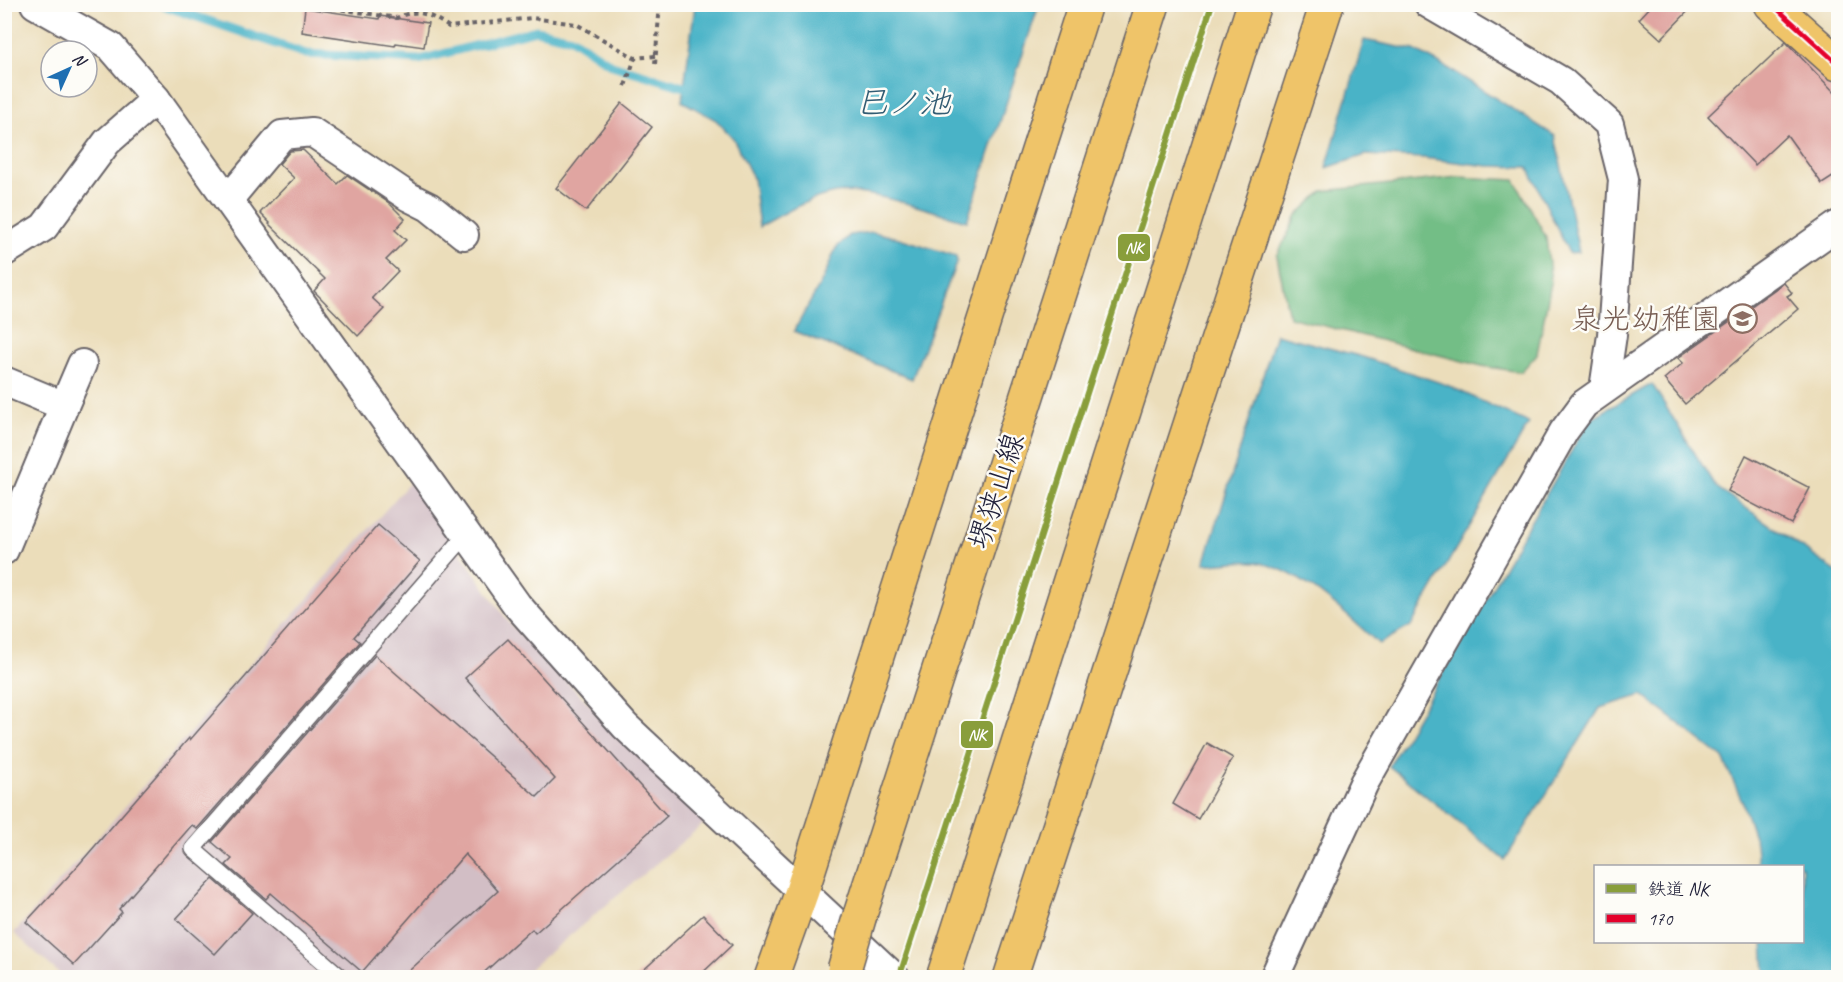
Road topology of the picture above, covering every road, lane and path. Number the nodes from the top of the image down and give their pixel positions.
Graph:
1 (35, 4) edge
2 (306, 4) edge
3 (660, 4) edge
4 (1085, 4) edge
5 (1153, 4) edge
6 (1254, 4) edge
7 (1327, 4) edge
8 (1429, 4) edge
9 (1771, 4) edge
10 (655, 56) junction
11 (635, 58) junction
12 (655, 64) dead end
13 (1839, 64) edge
14 (625, 86) dead end
15 (156, 99) junction
16 (228, 200) junction
17 (1839, 225) edge
18 (464, 235) dead end
19 (4, 252) edge
20 (82, 364) dead end
21 (4, 381) edge
22 (1604, 389) junction
23 (64, 406) junction
24 (466, 535) junction
25 (4, 550) edge
26 (802, 891) junction
27 (842, 974) edge
28 (342, 978) edge
29 (771, 978) edge
30 (895, 978) edge
31 (943, 978) edge
32 (1010, 978) edge
33 (1274, 978) edge

1 - 15 street
2 - 11 path
3 - 10 path
4 - 26 main road
5 - 27 main road, 堺狭山線, bridge
6 - 31 main road
7 - 32 main road
8 - 22 street
9 - 13 main road
10 - 11 path
10 - 12 path
11 - 14 path
15 - 16 street
15 - 19 street
16 - 18 street
16 - 24 street
17 - 22 street
20 - 23 street
21 - 23 street
22 - 33 street
23 - 25 street
24 - 26 street
24 - 28 lane
26 - 29 main road
26 - 30 street

